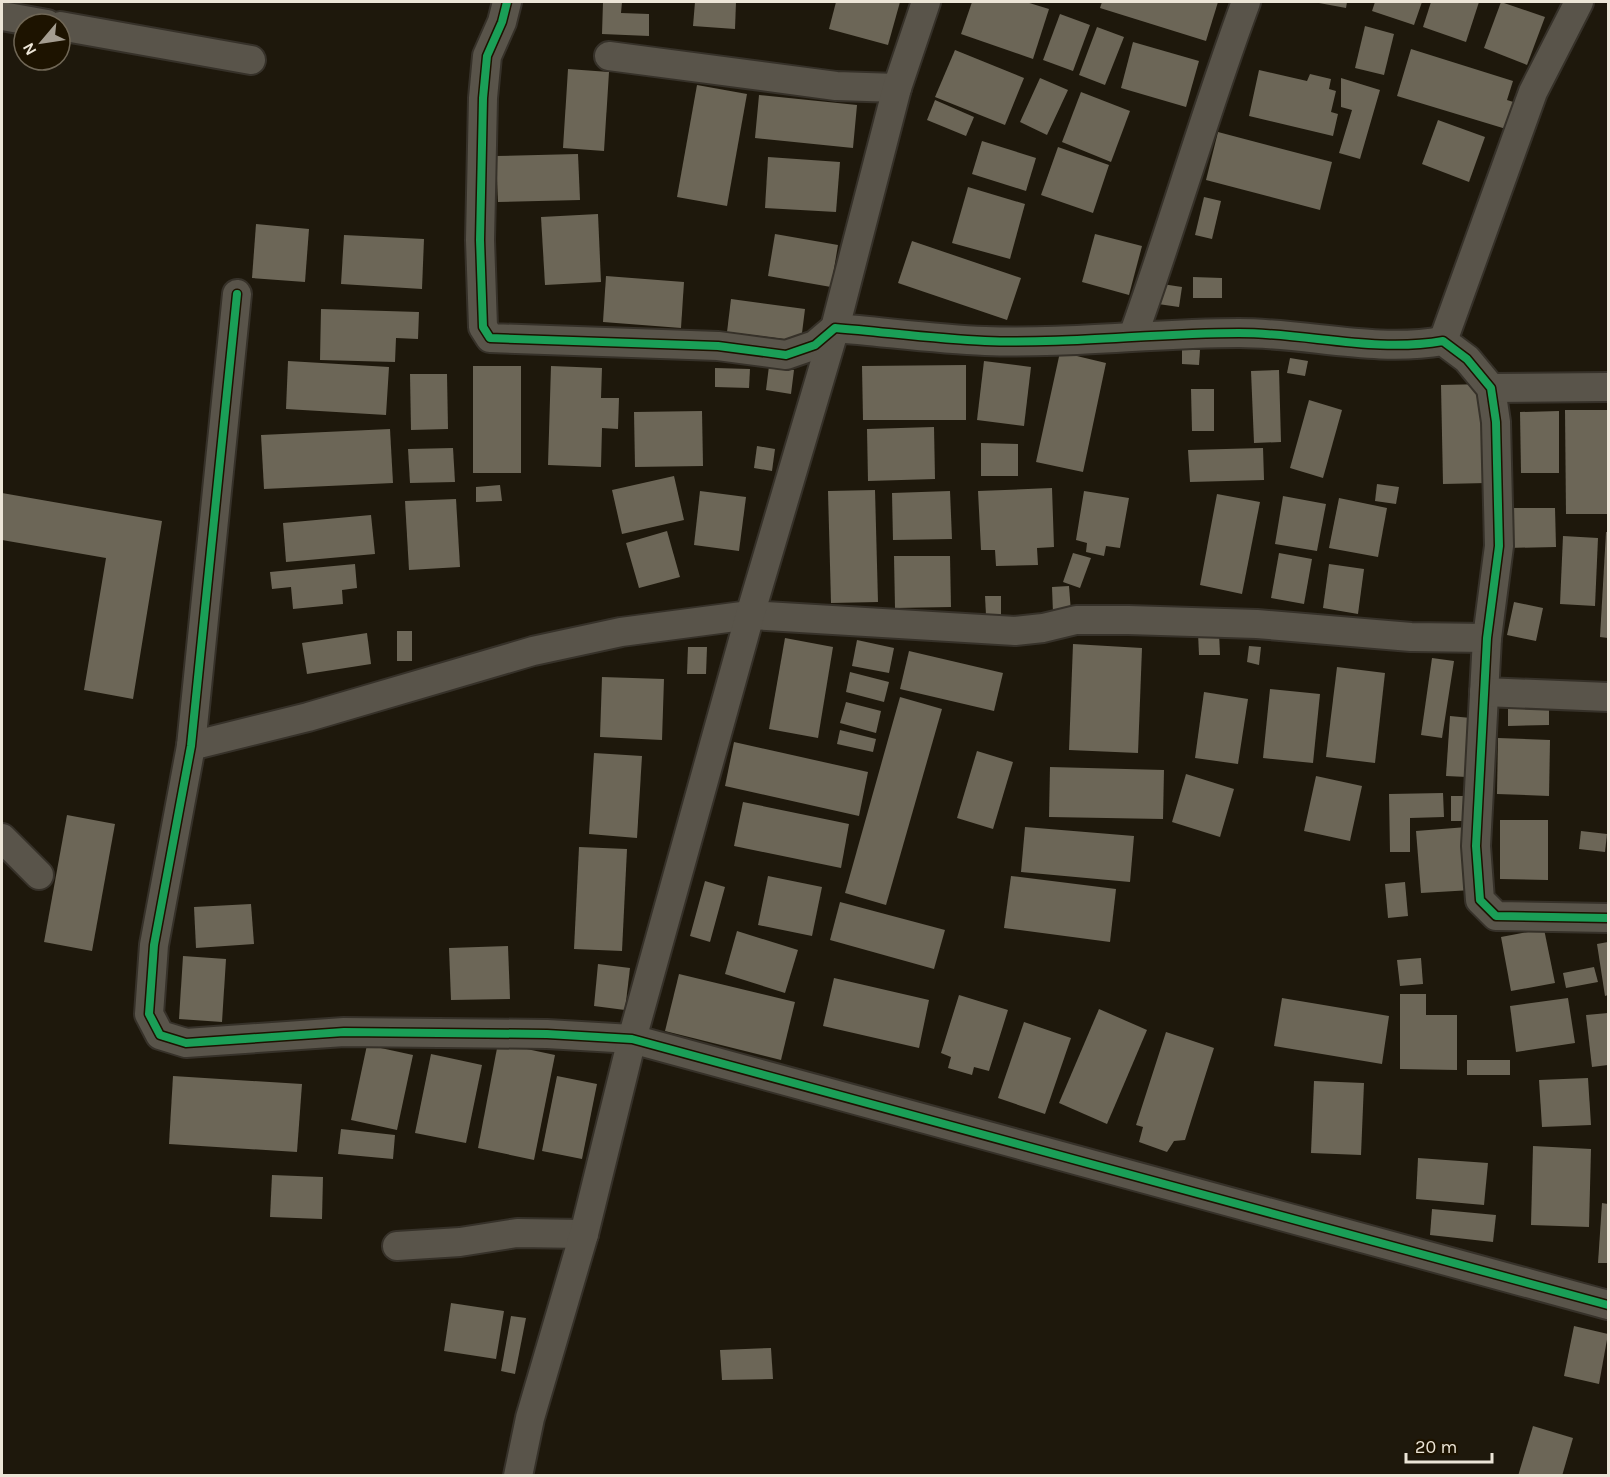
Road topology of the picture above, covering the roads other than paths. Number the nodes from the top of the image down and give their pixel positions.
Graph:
1 (507, 2) edge
2 (926, 2) edge
3 (1246, 2) edge
4 (1573, 3) edge
5 (72, 28) edge
6 (609, 56) dead end
7 (251, 60) dead end
8 (897, 88) junction
9 (237, 294) dead end
10 (835, 328) junction
11 (1133, 336) junction
12 (1443, 341) junction
13 (1608, 387) edge
14 (1491, 388) junction
15 (750, 615) junction
16 (1487, 638) junction
17 (1484, 692) junction
18 (1608, 697) edge
19 (190, 746) junction
20 (2, 838) edge
21 (39, 876) dead end
22 (1608, 918) edge
23 (632, 1039) junction
24 (584, 1234) junction
25 (397, 1246) dead end
26 (1608, 1305) edge
27 (518, 1476) edge

1 - 10 street
2 - 8 street
3 - 11 street
4 - 12 street
5 - 7 street
6 - 8 street
8 - 10 street
9 - 19 street
10 - 11 street
10 - 15 street
11 - 12 street
12 - 14 street
13 - 14 street
14 - 16 street
15 - 16 street
15 - 19 street
15 - 23 street
16 - 17 street
17 - 18 street
17 - 22 street
19 - 23 street
20 - 21 street
23 - 24 street
23 - 26 street
24 - 25 street
24 - 27 street

